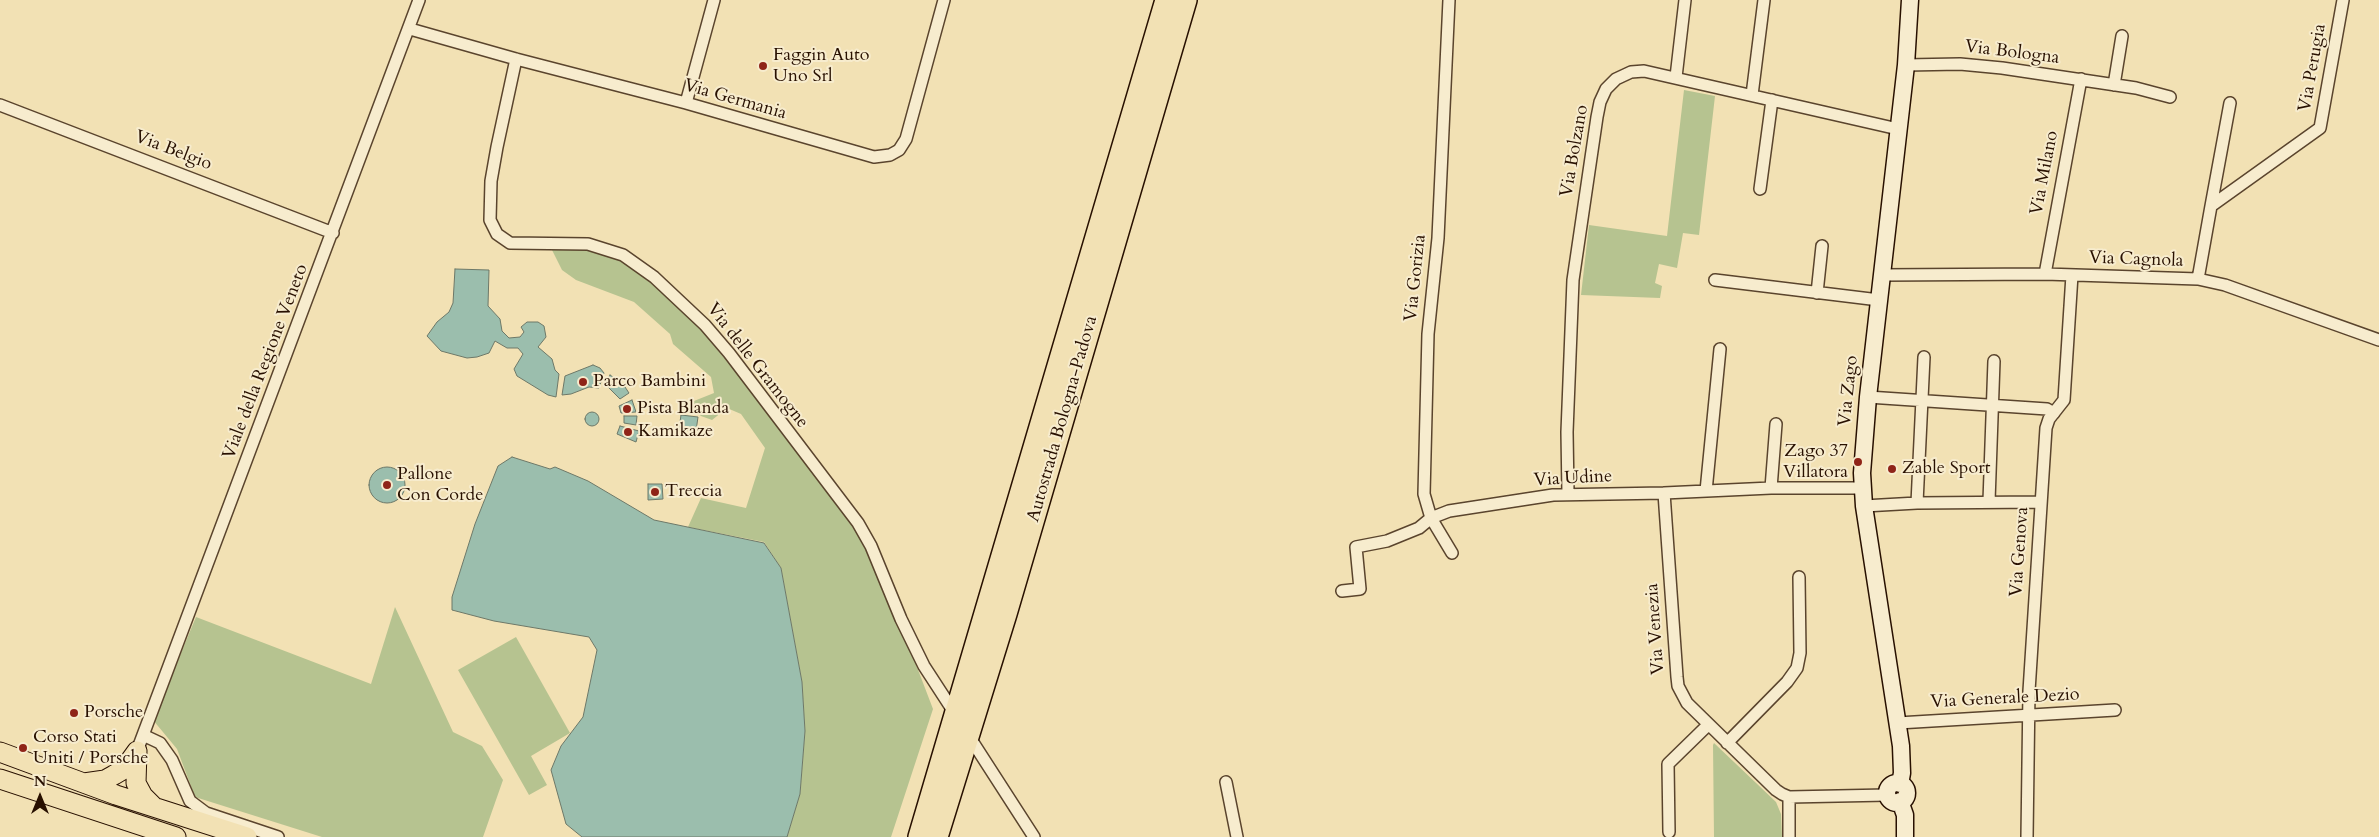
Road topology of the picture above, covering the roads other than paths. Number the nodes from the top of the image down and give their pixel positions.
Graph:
1 (419, 0) edge
2 (714, 0) edge
3 (944, 0) edge
4 (1166, 0) edge
5 (1186, 0) edge
6 (1450, 0) edge
7 (1685, 0) edge
8 (1764, 0) edge
9 (1910, 0) edge
10 (2343, 0) edge
11 (410, 29) junction
12 (2122, 36) dead end
13 (516, 59) junction
14 (1906, 65) junction
15 (1676, 77) junction
16 (2080, 79) junction
17 (2114, 85) junction
18 (1752, 95) junction
19 (2170, 97) dead end
20 (1772, 100) junction
21 (686, 103) junction
22 (2230, 103) dead end
23 (0, 105) edge
24 (1898, 128) junction
25 (1760, 189) dead end
26 (2211, 206) junction
27 (333, 233) junction
28 (1822, 246) dead end
29 (2045, 274) junction
30 (1882, 275) junction
31 (2072, 275) junction
32 (2198, 279) junction
33 (1715, 280) dead end
34 (1817, 293) junction
35 (1879, 300) junction
36 (2379, 340) edge
37 (1720, 349) dead end
38 (1924, 356) dead end
39 (1994, 361) dead end
40 (1868, 397) junction
41 (1922, 401) junction
42 (1992, 406) junction
43 (2054, 413) junction
44 (1776, 424) dead end
45 (1771, 488) junction
46 (1862, 488) junction
47 (1706, 492) junction
48 (1664, 493) junction
49 (1568, 494) junction
50 (1989, 501) junction
51 (2041, 502) junction
52 (1917, 503) junction
53 (1864, 506) junction
54 (1431, 518) junction
55 (1452, 553) dead end
56 (1800, 577) dead end
57 (1342, 591) dead end
58 (950, 706) dead end
59 (2115, 710) dead end
60 (2028, 715) junction
61 (1898, 723) junction
62 (1708, 724) junction
63 (140, 743) junction
64 (1727, 743) junction
65 (974, 744) dead end
66 (0, 752) edge
67 (0, 779) edge
68 (1226, 782) dead end
69 (83, 783) junction
70 (116, 795) junction
71 (52, 797) junction
72 (1789, 797) junction
73 (1894, 798) junction
74 (153, 806) junction
75 (1669, 832) dead end
76 (148, 837) edge
77 (176, 837) edge
78 (231, 837) edge
79 (247, 837) edge
80 (278, 837) edge
81 (919, 837) edge
82 (937, 837) edge
83 (1034, 837) edge
84 (1237, 837) edge
85 (1789, 837) edge
86 (1905, 837) edge
87 (2026, 837) edge

1 - 11 street, Viale della Regione Veneto
2 - 21 street
3 - 21 street, Via Germania
4 - 81 highway, Autostrada Bologna-Padova
5 - 82 highway, Autostrada Bologna-Padova
6 - 54 street, Via Gorizia
7 - 15 street
8 - 18 street
9 - 14 street, Via Zago
10 - 26 street, Via Perugia
11 - 13 street, Via Germania
11 - 27 street, Viale della Regione Veneto
12 - 17 street
13 - 21 street, Via Germania
13 - 58 street, Via delle Gramogne
14 - 16 street, Via Bologna
14 - 24 street, Via Zago
15 - 18 street, Via Bolzano
15 - 49 street, Via Bolzano
16 - 17 street, Via Bologna
16 - 29 street, Via Milano
17 - 19 street, Via Bologna
18 - 20 street, Via Bolzano
20 - 24 street, Via Bolzano
20 - 25 street
22 - 26 street
23 - 27 street, Via Belgio
24 - 30 street, Via Zago
26 - 32 street
27 - 63 street, Viale della Regione Veneto
28 - 34 street
29 - 30 street, Via Cagnola
29 - 31 street, Via Cagnola
30 - 35 street, Via Zago
31 - 32 street, Via Cagnola
31 - 43 street, Via Genova
32 - 36 street, Via Cagnola
33 - 34 street
34 - 35 street
35 - 40 street, Via Zago
37 - 47 street
38 - 41 street
39 - 42 street
40 - 41 street
40 - 46 street, Via Zago
41 - 42 street
41 - 52 street
42 - 43 street
42 - 50 street
43 - 51 street, Via Genova
44 - 45 street
45 - 46 street, Via Udine
45 - 47 street, Via Udine
46 - 53 street, Via Zago
47 - 48 street, Via Udine
48 - 49 street, Via Udine
48 - 62 street, Via Venezia
49 - 54 street, Via Udine
50 - 51 street
50 - 52 street
51 - 60 street, Via Genova
52 - 53 street
53 - 61 street, Via Zago
54 - 55 street, Via Gorizia
54 - 57 street, Via Udine
56 - 64 street
59 - 60 street, Via Generale Dezio
60 - 61 street, Via Generale Dezio
60 - 87 street, Via Genova
61 - 73 street, Via Zago
62 - 64 street, Via Venezia
62 - 75 street
63 - 69 main road
63 - 74 main road
63 - 80 street
64 - 72 street, Via Venezia
65 - 83 street
66 - 69 main road
67 - 71 main road
68 - 84 street
69 - 70 main road
70 - 74 main road
70 - 78 main road
71 - 76 main road
71 - 77 main road
72 - 73 street
72 - 85 street
73 - 86 street
74 - 79 main road

